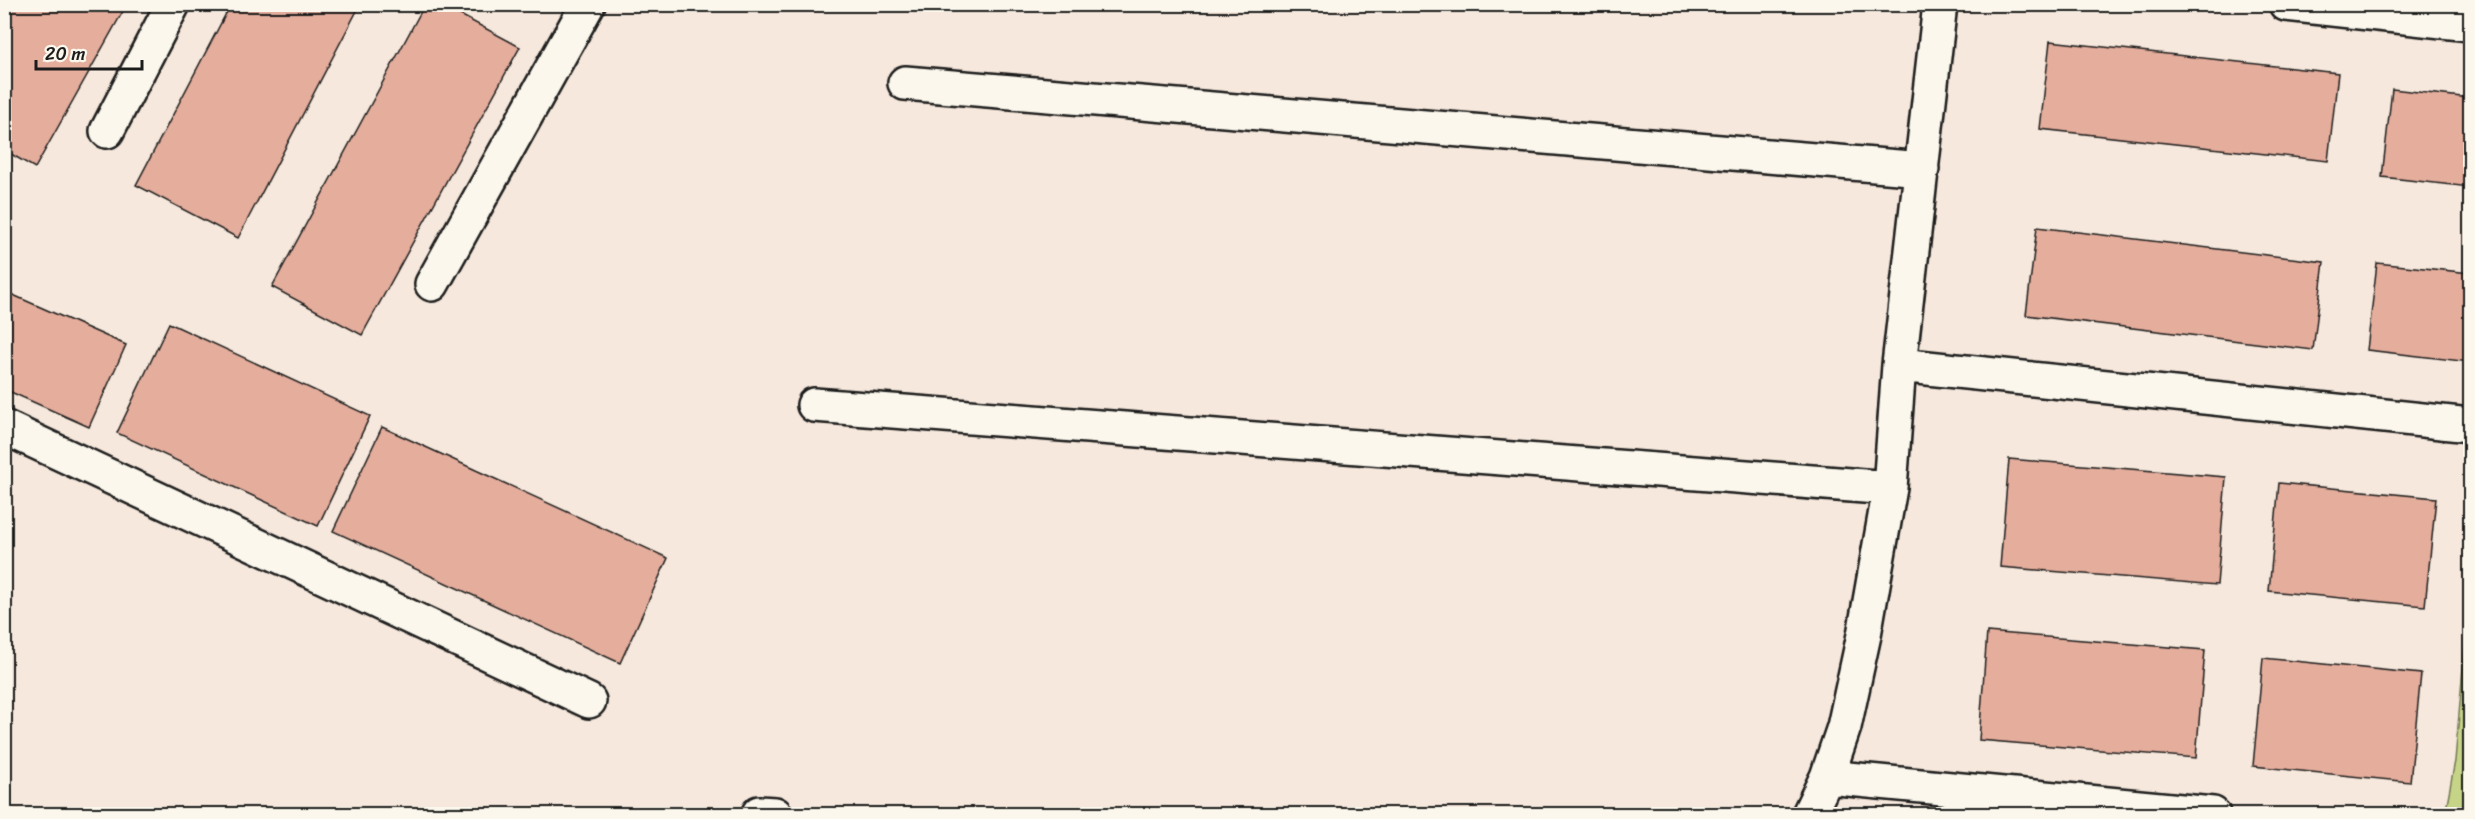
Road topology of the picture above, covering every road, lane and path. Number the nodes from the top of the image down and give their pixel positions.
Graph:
1 (173, 4) edge
2 (588, 4) edge
3 (1940, 4) edge
4 (2286, 4) edge
5 (2470, 24) edge
6 (905, 83) dead end
7 (107, 131) dead end
8 (1922, 169) junction
9 (432, 284) dead end
10 (1899, 365) junction
11 (814, 405) dead end
12 (2470, 425) edge
13 (4, 427) edge
14 (1890, 488) junction
15 (590, 701) dead end
16 (1827, 777) junction
17 (1809, 814) edge
18 (2213, 814) edge

1 - 7 street
2 - 9 street
3 - 8 street
4 - 5 street
6 - 8 street
8 - 10 street
10 - 12 street
10 - 14 street
11 - 14 street
13 - 15 street
14 - 16 street
16 - 17 street
16 - 18 street

